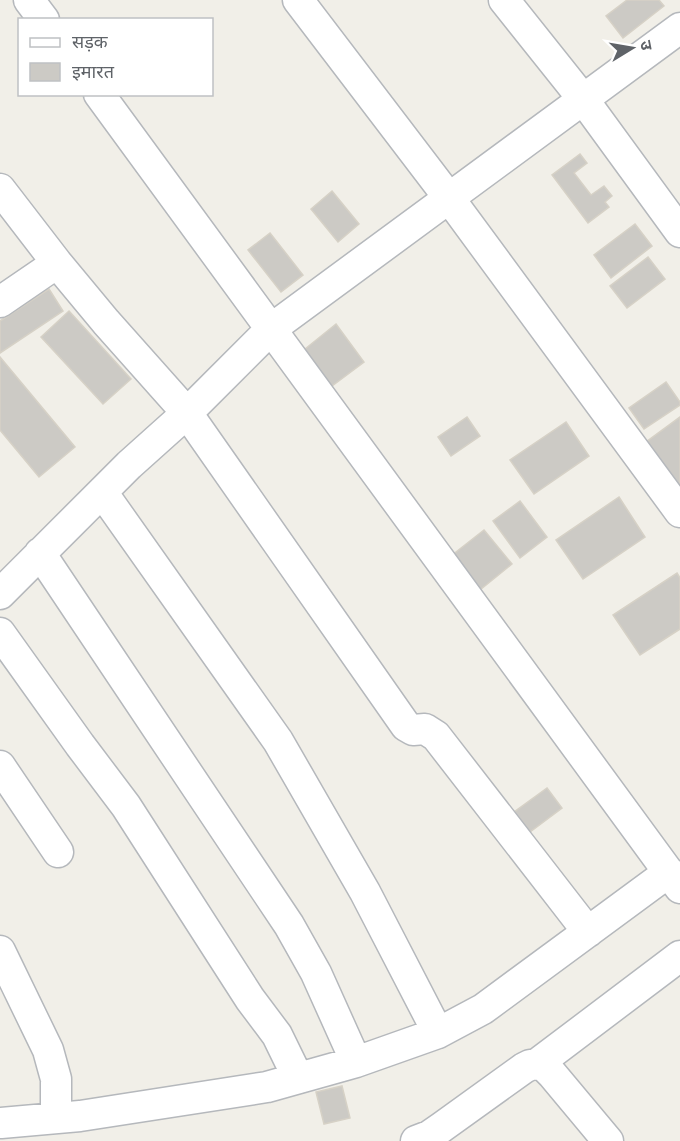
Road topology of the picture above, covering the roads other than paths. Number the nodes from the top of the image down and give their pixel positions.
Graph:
1 (29, 0) edge
2 (298, 0) edge
3 (504, 0) edge
4 (42, 18) edge
5 (680, 28) edge
6 (100, 96) edge
7 (583, 99) junction
8 (0, 189) edge
9 (449, 198) junction
10 (680, 232) edge
11 (57, 262) junction
12 (0, 302) edge
13 (271, 329) junction
14 (187, 413) junction
15 (102, 492) junction
16 (680, 512) edge
17 (40, 553) junction
18 (0, 594) edge
19 (0, 633) edge
20 (0, 766) edge
21 (58, 852) dead end
22 (674, 880) edge
23 (588, 932) junction
24 (0, 951) edge
25 (680, 956) edge
26 (438, 1033) junction
27 (356, 1062) junction
28 (537, 1064) junction
29 (298, 1078) junction
30 (56, 1118) junction
31 (4, 1128) edge
32 (416, 1141) edge
33 (608, 1141) edge

1 - 4 street
2 - 9 street
3 - 7 street
5 - 7 street
6 - 13 street
7 - 9 street
7 - 10 street
8 - 11 street
9 - 13 street
9 - 16 street
11 - 12 street
11 - 14 street
13 - 14 street
13 - 22 street
14 - 15 street
14 - 23 street
15 - 17 street
15 - 26 street
17 - 18 street
17 - 27 street
19 - 29 street
20 - 21 street
22 - 23 street
23 - 26 street
24 - 30 street
25 - 28 street
26 - 27 street
27 - 29 street
28 - 32 street
28 - 33 street
29 - 30 street
30 - 31 street

